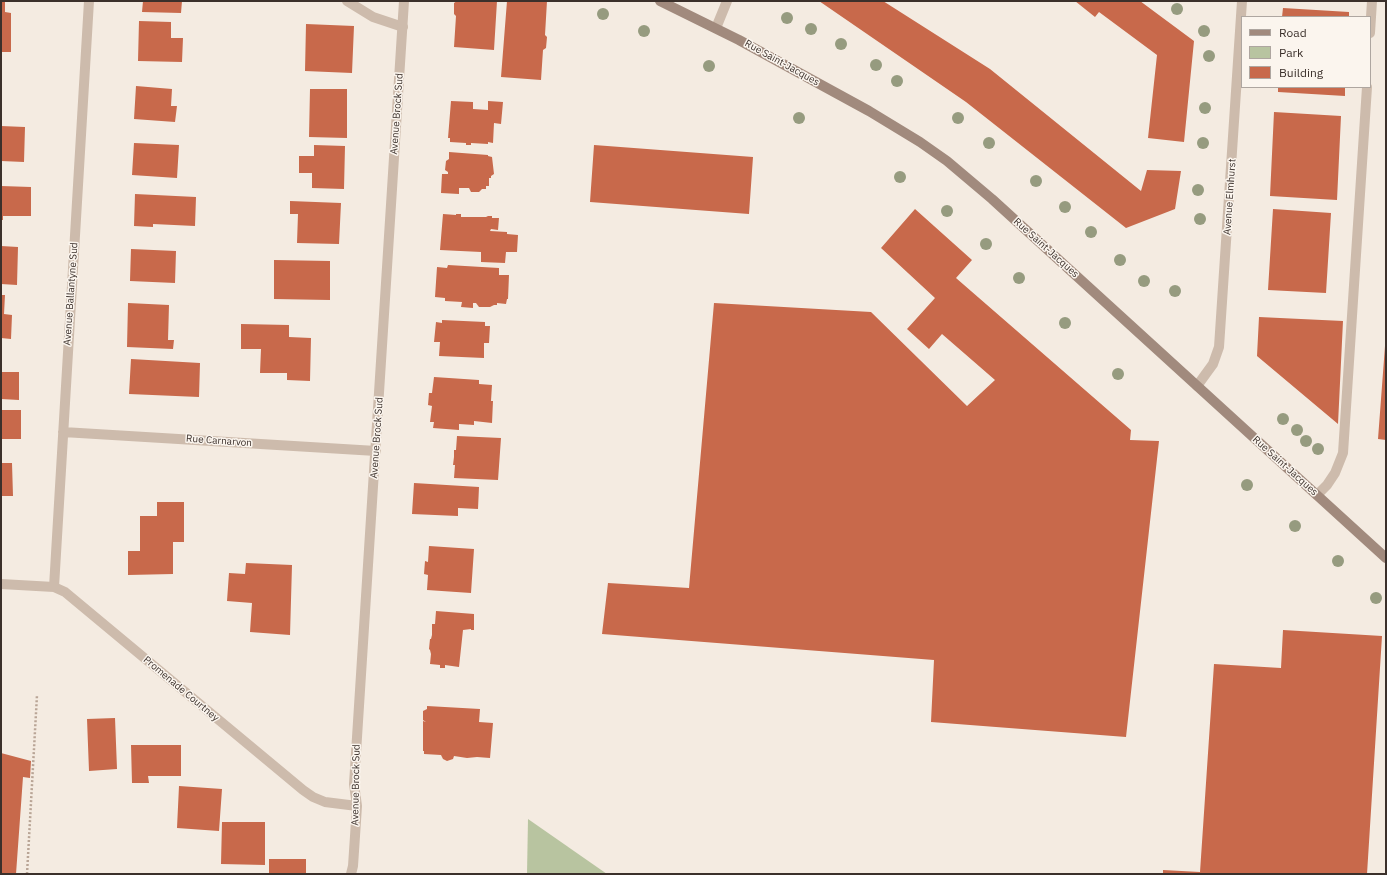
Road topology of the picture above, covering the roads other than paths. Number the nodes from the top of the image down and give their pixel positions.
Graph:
1 (89, 1) edge
2 (347, 1) edge
3 (404, 1) edge
4 (660, 1) edge
5 (727, 1) edge
6 (1239, 1) edge
7 (1372, 1) edge
8 (1371, 17) edge
9 (403, 27) junction
10 (716, 28) junction
11 (1366, 88) edge
12 (1197, 386) junction
13 (63, 432) junction
14 (376, 452) junction
15 (1317, 495) junction
16 (1386, 558) edge
17 (1, 584) edge
18 (54, 587) junction
19 (357, 806) junction
20 (351, 874) edge

1 - 13 street, Avenue Ballantyne Sud
2 - 9 street
3 - 9 street, Avenue Brock Sud
4 - 10 main road, Rue Saint-Jacques
5 - 10 street
6 - 12 street, Avenue Elmhurst
7 - 8 street
9 - 14 street, Avenue Brock Sud
10 - 12 main road, Rue Saint-Jacques
11 - 15 street
12 - 15 main road, Rue Saint-Jacques
13 - 14 street, Rue Carnarvon
13 - 18 street, Avenue Ballantyne Sud
14 - 19 street, Avenue Brock Sud
15 - 16 main road, Rue Saint-Jacques
17 - 18 street, Promenade Courtney
18 - 19 street, Promenade Courtney
19 - 20 street, Avenue Brock Sud

